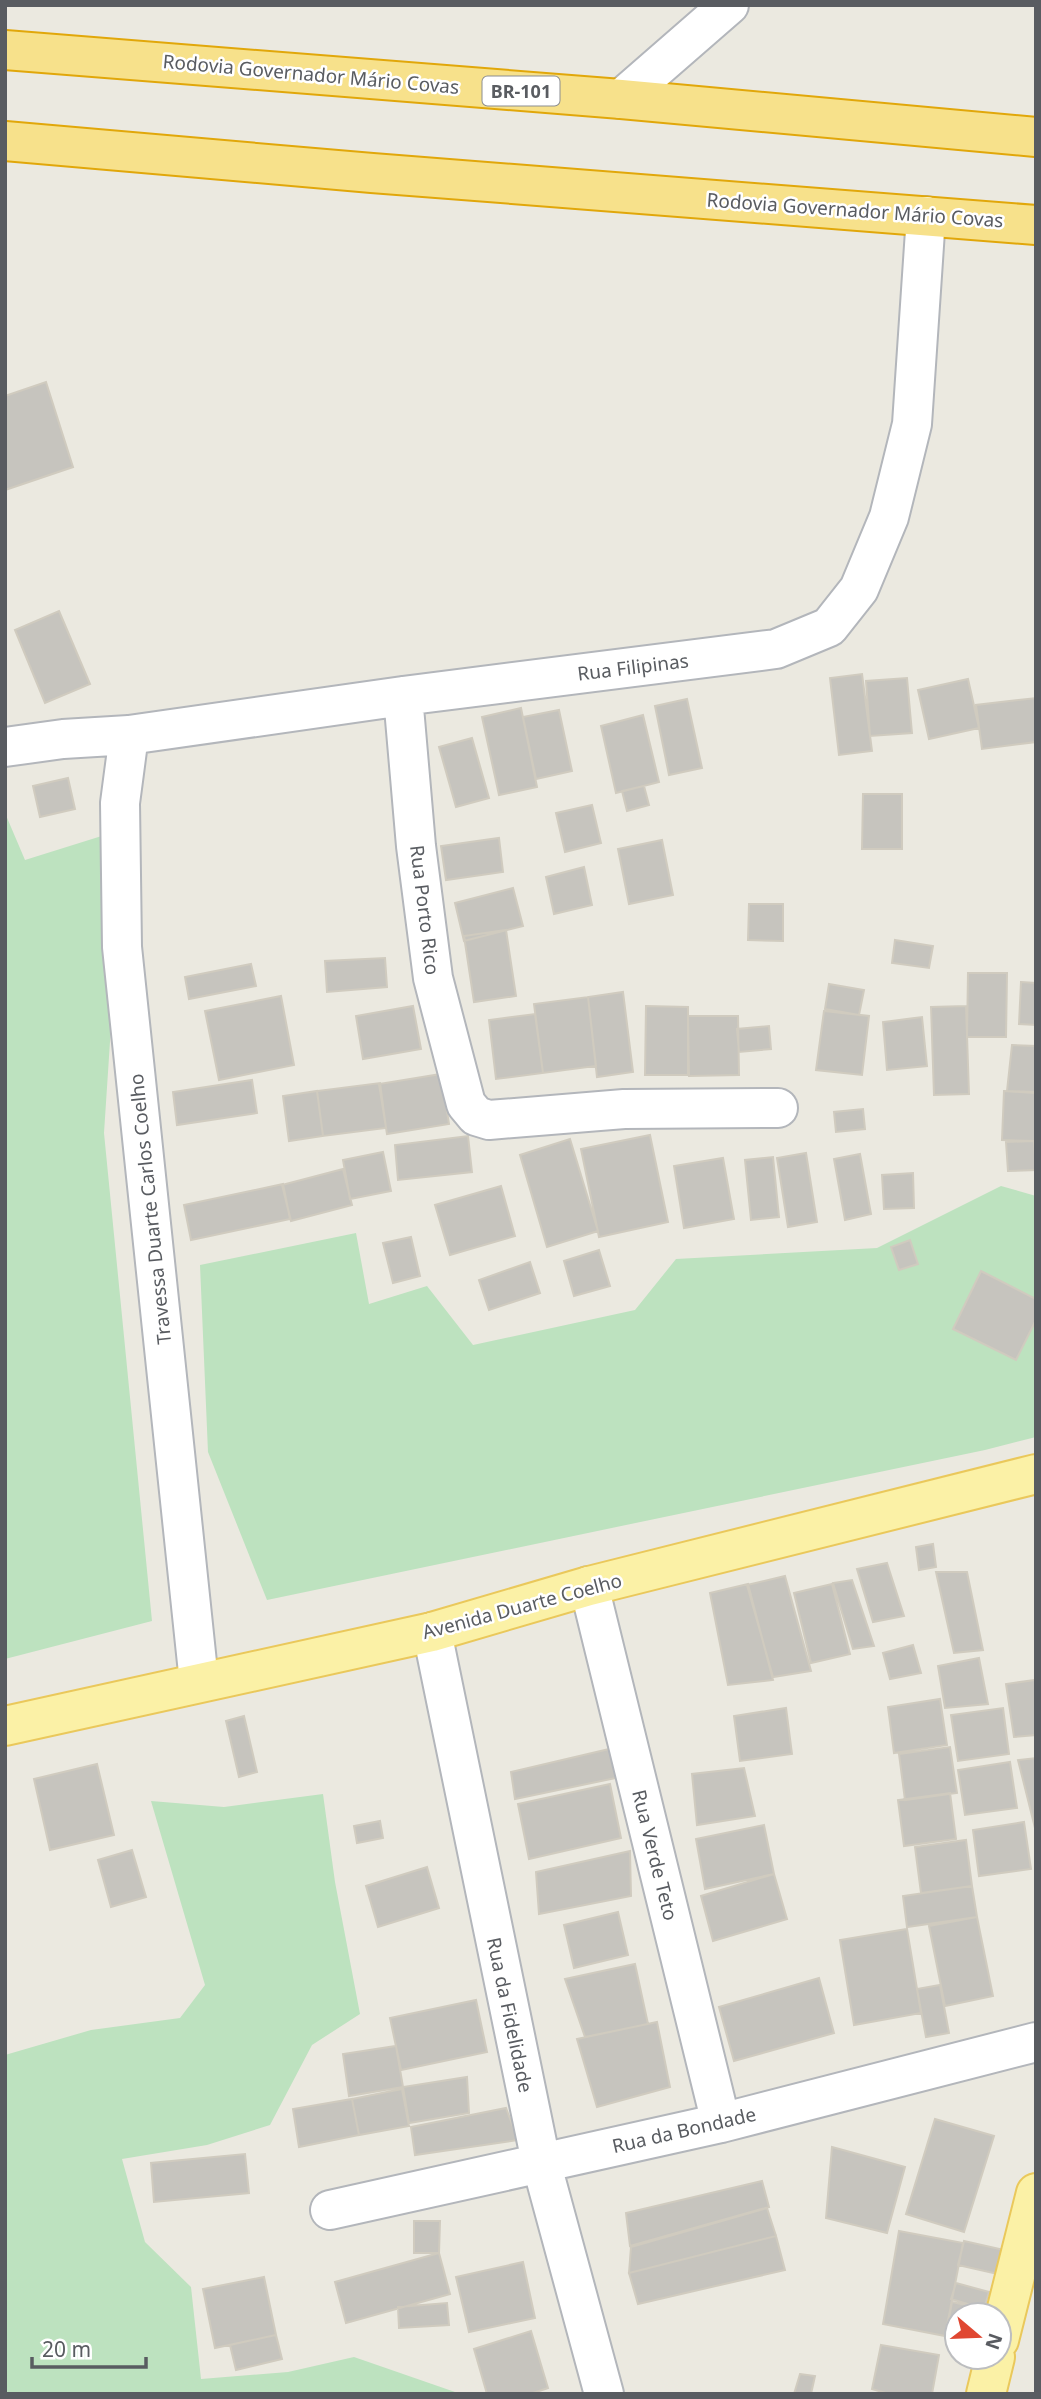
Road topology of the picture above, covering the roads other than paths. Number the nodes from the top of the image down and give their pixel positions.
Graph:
1 (729, 5) edge
2 (5, 50) edge
3 (621, 99) junction
4 (1036, 136) edge
5 (5, 141) edge
6 (926, 216) junction
7 (1036, 225) edge
8 (403, 696) junction
9 (129, 735) junction
10 (5, 747) edge
11 (778, 1108) dead end
12 (1036, 1474) edge
13 (589, 1586) junction
14 (432, 1632) junction
15 (199, 1682) junction
16 (5, 1726) edge
17 (1036, 2042) edge
18 (721, 2123) junction
19 (541, 2162) junction
20 (1036, 2193) edge
21 (330, 2210) dead end
22 (1009, 2301) edge
23 (992, 2371) edge
24 (604, 2394) edge
25 (986, 2394) edge

1 - 3 street
2 - 3 highway, Rodovia Governador Mário Covas / BR-101
3 - 4 highway, Rodovia Governador Mário Covas / BR-101
5 - 6 highway, Rodovia Governador Mário Covas
6 - 7 highway, Rodovia Governador Mário Covas
6 - 8 street, Rua Filipinas
8 - 9 street, Rua Filipinas
8 - 11 street, Rua Porto Rico
9 - 10 street, Rua Filipinas
9 - 15 street, Travessa Duarte Carlos Coelho
12 - 13 main road, Avenida Duarte Coelho
13 - 14 main road, Avenida Duarte Coelho
13 - 18 street, Rua Verde Teto
14 - 15 main road, Avenida Duarte Coelho
14 - 19 street, Rua da Fidelidade
15 - 16 main road, Avenida Duarte Coelho
17 - 18 street, Rua da Bondade
18 - 19 street, Rua da Bondade
19 - 21 street, Rua da Bondade
19 - 24 street, Rua da Fidelidade
20 - 22 main road
23 - 25 main road

